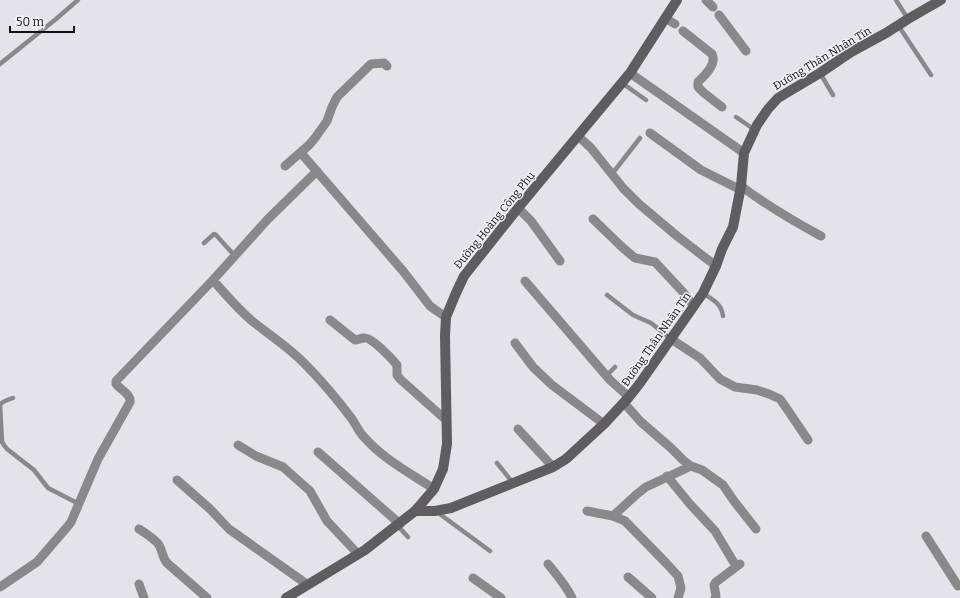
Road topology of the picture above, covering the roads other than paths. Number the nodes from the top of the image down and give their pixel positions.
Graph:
1 (78, 0) edge
2 (677, 0) edge
3 (706, 0) edge
4 (896, 0) edge
5 (941, 0) edge
6 (665, 18) junction
7 (908, 19) junction
8 (674, 24) dead end
9 (898, 25) junction
10 (683, 32) dead end
11 (746, 51) dead end
12 (0, 64) edge
13 (387, 66) dead end
14 (630, 73) junction
15 (820, 73) junction
16 (931, 75) dead end
17 (622, 83) junction
18 (833, 95) dead end
19 (646, 100) dead end
20 (722, 108) dead end
21 (736, 118) dead end
22 (755, 130) junction
23 (650, 133) dead end
24 (578, 136) junction
25 (640, 138) dead end
26 (301, 153) junction
27 (744, 153) junction
28 (285, 166) dead end
29 (317, 171) junction
30 (612, 174) junction
31 (741, 188) junction
32 (518, 208) junction
33 (593, 219) dead end
34 (821, 236) dead end
35 (204, 243) dead end
36 (235, 256) junction
37 (560, 261) dead end
38 (716, 266) junction
39 (213, 280) junction
40 (525, 281) dead end
41 (703, 293) junction
42 (607, 295) dead end
43 (694, 306) junction
44 (723, 316) dead end
45 (446, 317) junction
46 (330, 320) dead end
47 (671, 339) junction
48 (515, 343) dead end
49 (615, 367) dead end
50 (606, 376) junction
51 (13, 398) dead end
52 (626, 400) junction
53 (446, 420) junction
54 (604, 424) junction
55 (518, 429) dead end
56 (808, 440) dead end
57 (238, 445) dead end
58 (318, 452) dead end
59 (497, 463) dead end
60 (691, 466) junction
61 (553, 467) junction
62 (667, 476) junction
63 (177, 480) dead end
64 (513, 483) junction
65 (434, 489) junction
66 (79, 504) junction
67 (414, 511) junction
68 (435, 511) junction
69 (587, 511) dead end
70 (613, 516) junction
71 (398, 524) junction
72 (139, 529) dead end
73 (756, 529) dead end
74 (926, 536) dead end
75 (408, 537) dead end
76 (490, 551) dead end
77 (358, 554) junction
78 (548, 564) dead end
79 (628, 577) dead end
80 (473, 578) dead end
81 (139, 584) dead end
82 (308, 585) junction
83 (958, 586) dead end
84 (0, 587) edge
85 (144, 598) edge
86 (206, 598) edge
87 (286, 598) edge
88 (501, 598) edge
89 (572, 598) edge
90 (652, 598) edge
91 (678, 598) edge
92 (715, 598) edge

1 - 12 lane
2 - 6 street, Đường Hoàng Công Phụ
3 - 11 street
4 - 7 lane
5 - 7 street, Đường Thân Nhân Tín
6 - 8 street
6 - 14 street, Đường Hoàng Công Phụ
7 - 9 street, Đường Thân Nhân Tín
9 - 15 street, Đường Thân Nhân Tín
9 - 16 lane
10 - 20 street
13 - 26 street
14 - 17 street, Đường Hoàng Công Phụ
14 - 27 street
15 - 18 lane
15 - 22 street, Đường Thân Nhân Tín
17 - 19 lane
17 - 24 street, Đường Hoàng Công Phụ
21 - 22 lane
22 - 27 street, Đường Thân Nhân Tín
23 - 31 street
24 - 30 street
24 - 32 street, Đường Hoàng Công Phụ
25 - 30 lane
26 - 28 street
26 - 29 street
27 - 31 street, Đường Thân Nhân Tín
29 - 36 street
29 - 45 street
30 - 38 street
31 - 34 street
31 - 38 street, Đường Thân Nhân Tín
32 - 37 street
32 - 45 street, Đường Hoàng Công Phụ
33 - 43 street
35 - 36 lane
36 - 39 street
38 - 41 street, Đường Thân Nhân Tín
39 - 65 street
39 - 66 street
40 - 50 street
41 - 43 street, Đường Thân Nhân Tín
41 - 44 lane
42 - 47 lane
43 - 47 street, Đường Thân Nhân Tín
45 - 53 street, Đường Hoàng Công Phụ
46 - 53 street
47 - 52 street, Đường Thân Nhân Tín
47 - 56 street
48 - 54 street
49 - 50 lane
50 - 52 street
51 - 66 lane
52 - 54 street, Đường Thân Nhân Tín
52 - 60 street
53 - 65 street, Đường Hoàng Công Phụ
54 - 61 street, Đường Thân Nhân Tín
55 - 61 street
57 - 77 street
58 - 71 street
59 - 64 lane
60 - 62 street
60 - 73 street
61 - 64 street, Đường Thân Nhân Tín
62 - 70 street
62 - 92 street
63 - 82 street
64 - 68 street, Đường Thân Nhân Tín
65 - 67 street, Đường Hoàng Công Phụ
66 - 84 street
67 - 68 street, Đường Thân Nhân Tín
67 - 71 street
68 - 76 lane
69 - 70 street
70 - 91 street
71 - 75 lane
71 - 77 street
72 - 86 street
74 - 83 street
77 - 82 street
78 - 89 street
79 - 90 street
80 - 88 street
81 - 85 street
82 - 87 street

